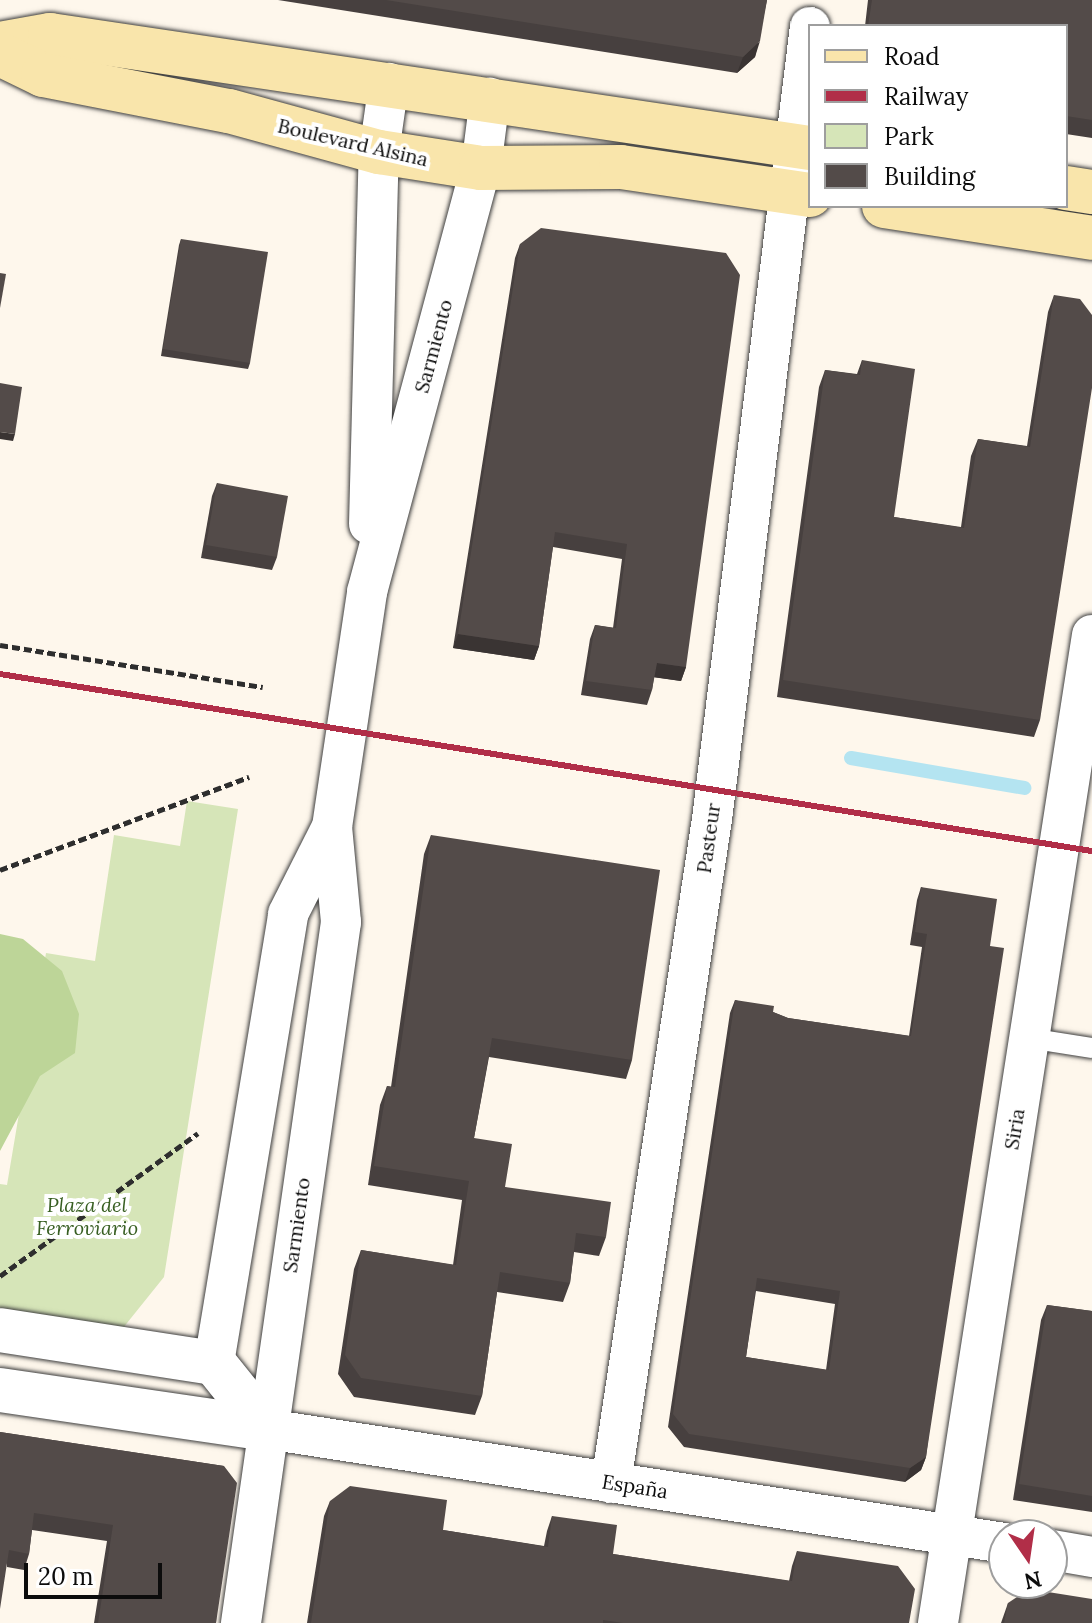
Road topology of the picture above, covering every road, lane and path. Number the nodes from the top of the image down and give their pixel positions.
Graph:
1 (814, 0) edge
2 (810, 24) edge
3 (0, 44) edge
4 (0, 54) edge
5 (808, 57) edge
6 (389, 83) junction
7 (490, 98) junction
8 (802, 146) edge
9 (379, 152) junction
10 (481, 168) junction
11 (1068, 188) edge
12 (1092, 192) edge
13 (798, 193) edge
14 (897, 208) edge
15 (1092, 238) edge
16 (367, 592) junction
17 (1092, 635) edge
18 (0, 645) edge
19 (263, 687) dead end
20 (1088, 694) edge
21 (249, 777) dead end
22 (332, 827) junction
23 (0, 870) edge
24 (1028, 1038) junction
25 (1092, 1048) edge
26 (198, 1133) dead end
27 (0, 1276) edge
28 (0, 1330) edge
29 (214, 1363) junction
30 (0, 1390) edge
31 (267, 1429) junction
32 (611, 1483) junction
33 (953, 1535) junction
34 (988, 1540) edge
35 (1068, 1553) edge
36 (1092, 1557) edge
37 (241, 1623) edge
38 (938, 1623) edge

1 - 2 street, Pasteur
3 - 6 main road
4 - 9 main road, Boulevard Alsina
5 - 8 street, Pasteur
6 - 7 main road
6 - 9 street, Sarmiento
7 - 8 main road
7 - 10 street, Sarmiento
8 - 13 street, Pasteur
9 - 10 main road, Boulevard Alsina
9 - 16 street, Sarmiento
10 - 13 main road, Boulevard Alsina
10 - 16 street, Sarmiento
11 - 12 main road
13 - 32 street, Pasteur
14 - 15 main road
16 - 22 street, Sarmiento
17 - 20 street, Siria
18 - 19 path
20 - 24 street, Siria
21 - 23 path
22 - 29 street, Sarmiento
22 - 31 street, Sarmiento
24 - 25 lane
24 - 33 street, Siria
26 - 27 path
28 - 29 street
29 - 31 street
30 - 31 street, España
31 - 32 street, España
31 - 37 street, Sarmiento
32 - 33 street, España
33 - 34 street, España
33 - 38 street, Siria
35 - 36 street

